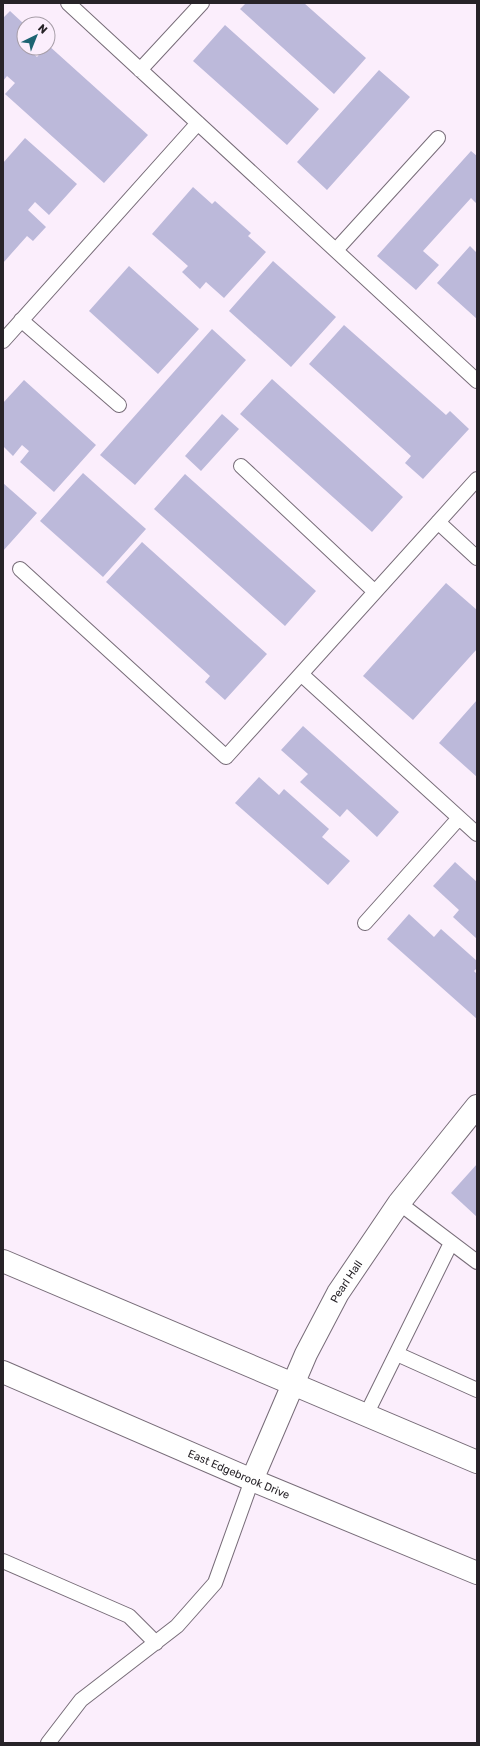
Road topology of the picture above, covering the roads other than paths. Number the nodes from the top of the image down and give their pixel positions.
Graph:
1 (68, 3) edge
2 (202, 3) edge
3 (140, 70) junction
4 (198, 123) junction
5 (438, 138) dead end
6 (336, 250) junction
7 (21, 320) junction
8 (3, 341) edge
9 (477, 381) edge
10 (119, 405) dead end
11 (241, 466) dead end
12 (477, 479) edge
13 (438, 522) junction
14 (477, 558) edge
15 (20, 569) dead end
16 (375, 592) junction
17 (301, 674) junction
18 (459, 818) junction
19 (477, 834) edge
20 (365, 923) dead end
21 (475, 1113) edge
22 (399, 1204) junction
23 (452, 1243) junction
24 (3, 1261) edge
25 (477, 1262) edge
26 (397, 1354) junction
27 (3, 1372) edge
28 (292, 1384) junction
29 (477, 1390) edge
30 (366, 1415) junction
31 (477, 1461) edge
32 (252, 1480) junction
33 (3, 1561) edge
34 (477, 1573) edge
35 (156, 1643) junction
36 (48, 1743) edge

1 - 3 lane
2 - 3 lane
3 - 4 lane
4 - 6 lane
4 - 7 lane
5 - 6 lane
6 - 9 lane
7 - 8 lane
7 - 10 lane
11 - 16 lane
12 - 13 lane
13 - 14 lane
13 - 16 lane
15 - 17 lane
16 - 17 lane
17 - 18 lane
18 - 19 lane
18 - 20 lane
21 - 22 main road, Pearl Hall
22 - 23 lane
22 - 28 main road, Pearl Hall
23 - 25 lane
23 - 26 lane
24 - 28 main road
26 - 29 lane
26 - 30 lane
27 - 32 main road, East Edgebrook Drive
28 - 30 main road
28 - 32 main road, Pearl Hall
30 - 31 main road
32 - 34 main road, East Edgebrook Drive
32 - 35 lane
33 - 35 lane
35 - 36 lane

